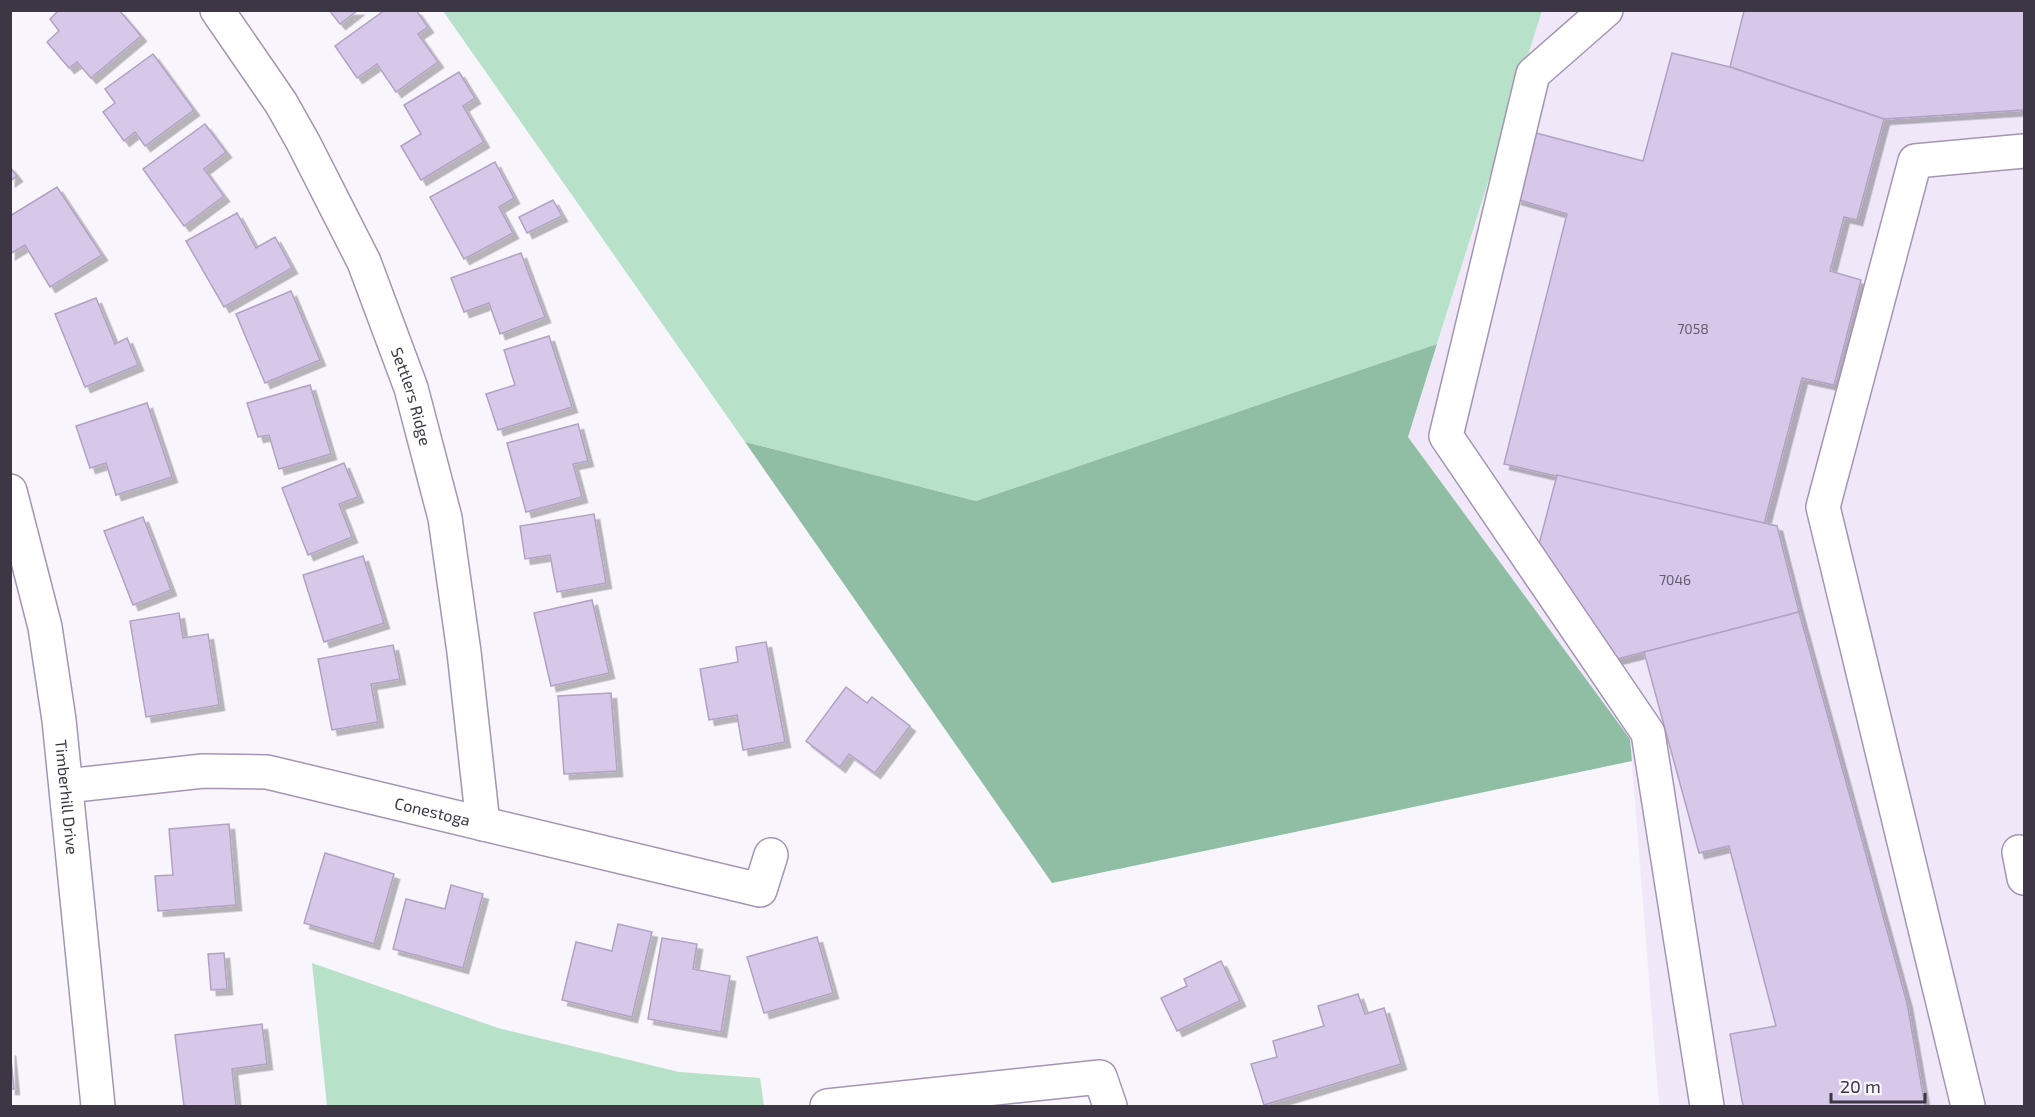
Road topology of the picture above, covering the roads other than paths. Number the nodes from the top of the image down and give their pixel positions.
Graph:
1 (217, 10) edge
2 (1606, 10) edge
3 (2025, 152) edge
4 (10, 491) edge
5 (66, 786) junction
6 (483, 824) junction
7 (771, 855) dead end
8 (98, 1107) edge
9 (827, 1107) edge
10 (1110, 1107) edge
11 (1707, 1107) edge
12 (1968, 1107) edge

1 - 6 street, Settlers Ridge
2 - 11 street
3 - 12 street
4 - 5 street, Timberhill Drive
5 - 6 street, Conestoga
5 - 8 street, Timberhill Drive
6 - 7 street, Conestoga
9 - 10 street

